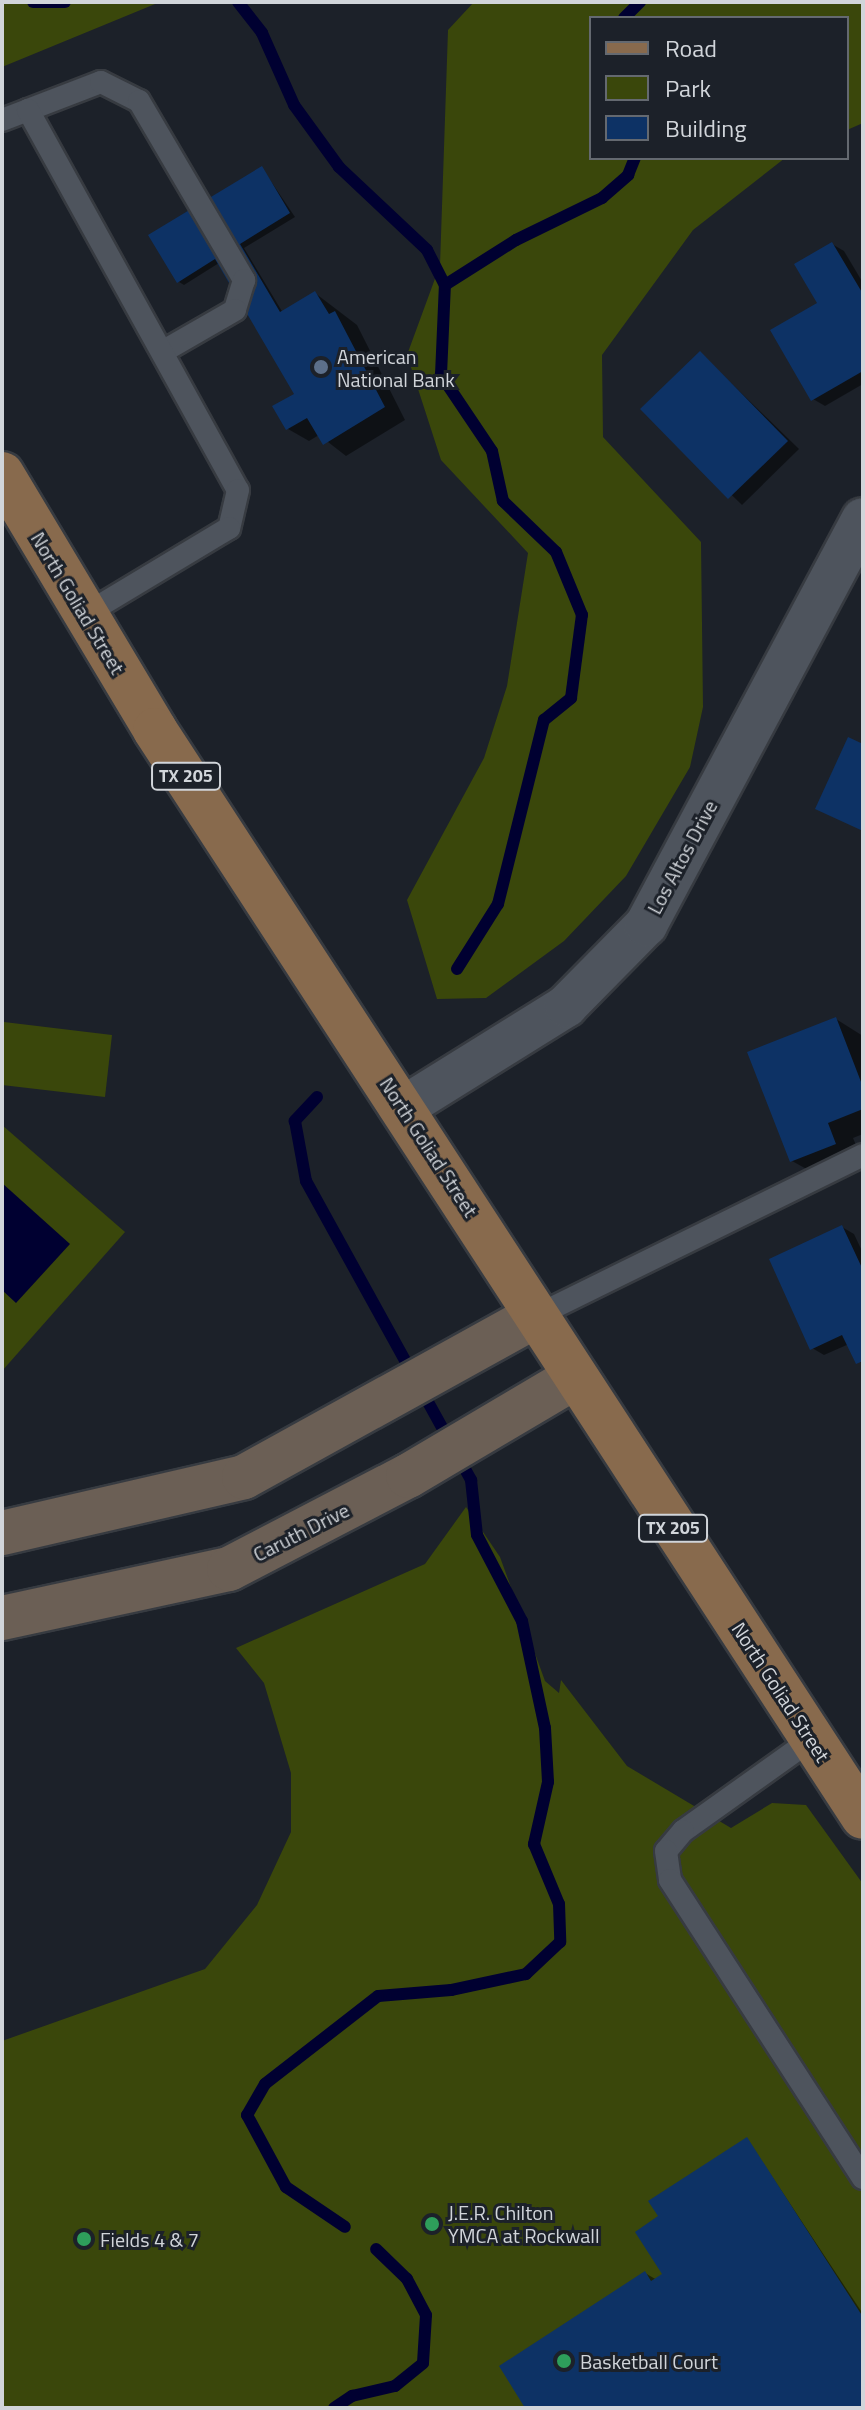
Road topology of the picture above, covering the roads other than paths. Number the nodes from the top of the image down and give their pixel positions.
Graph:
1 (28, 110) junction
2 (2, 120) edge
3 (162, 352) junction
4 (2, 474) edge
5 (863, 519) edge
6 (84, 615) junction
7 (404, 1107) junction
8 (863, 1155) edge
9 (536, 1316) junction
10 (574, 1378) junction
11 (2, 1533) edge
12 (2, 1618) edge
13 (812, 1739) junction
14 (863, 1817) edge
15 (863, 2178) edge

1 - 2 lane
1 - 3 lane
1 - 3 lane
3 - 6 lane
4 - 6 main road, North Goliad Street / TX 205
5 - 7 street, Los Altos Drive
6 - 7 main road, North Goliad Street / TX 205
7 - 9 main road, North Goliad Street / TX 205
8 - 9 lane
9 - 10 main road, North Goliad Street / TX 205
9 - 11 street
10 - 12 street, Caruth Drive
10 - 13 main road, North Goliad Street / TX 205
13 - 14 main road, North Goliad Street / TX 205
13 - 15 lane

